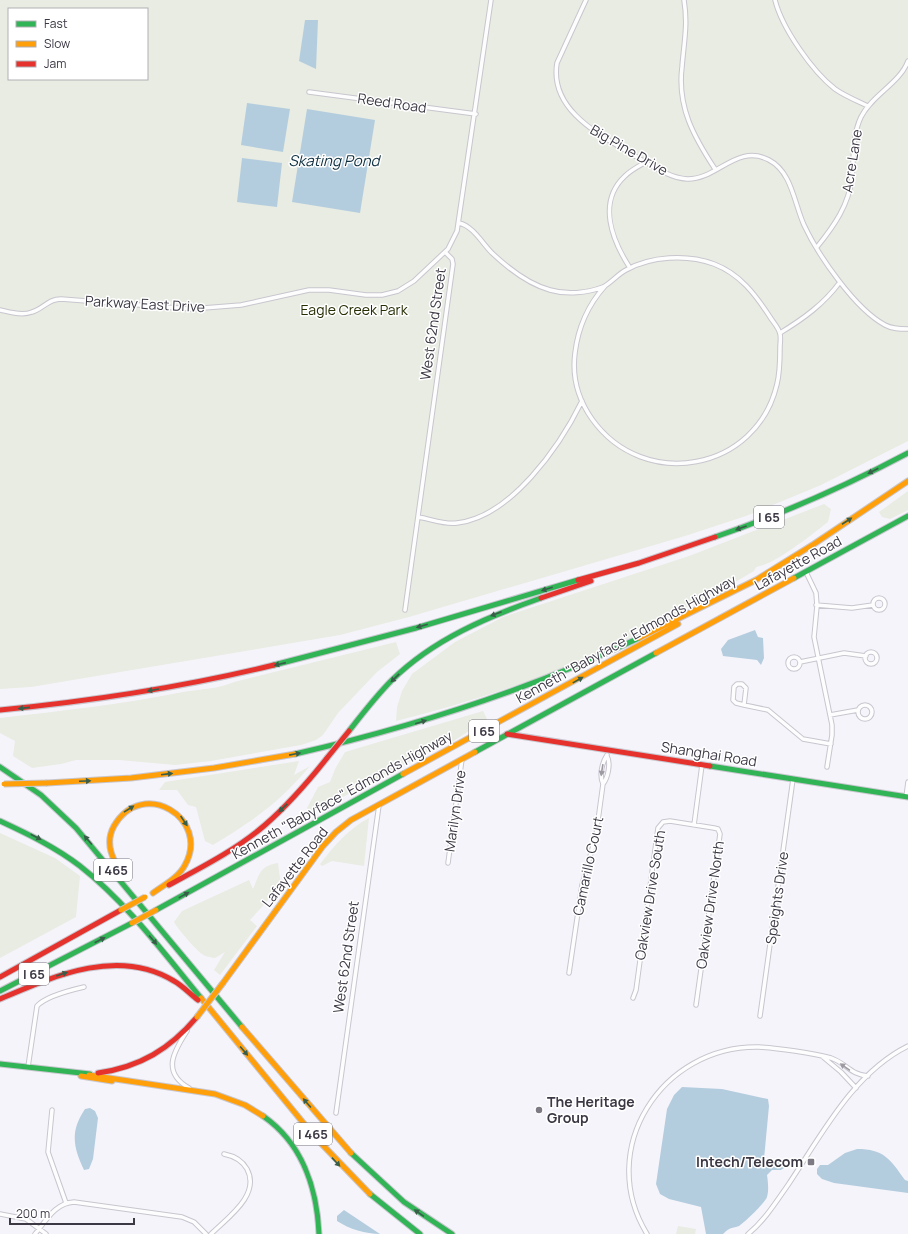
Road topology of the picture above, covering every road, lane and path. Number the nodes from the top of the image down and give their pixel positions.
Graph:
1 (491, 0) edge
2 (586, 0) edge
3 (684, 0) edge
4 (774, 0) edge
5 (908, 61) edge
6 (309, 92) dead end
7 (868, 106) junction
8 (476, 114) junction
9 (646, 162) junction
10 (715, 169) junction
11 (459, 223) junction
12 (817, 247) junction
13 (446, 252) junction
14 (630, 268) junction
15 (840, 282) junction
16 (605, 286) junction
17 (0, 310) edge
18 (908, 329) edge
19 (780, 333) junction
20 (582, 401) junction
21 (908, 454) edge
22 (908, 482) edge
23 (908, 516) edge
24 (418, 517) junction
25 (625, 568) junction
26 (806, 572) junction
27 (755, 580) junction
28 (816, 605) junction
29 (873, 605) dead end
30 (405, 610) dead end
31 (866, 656) dead end
32 (818, 658) junction
33 (800, 662) dead end
34 (744, 705) junction
35 (0, 710) edge
36 (858, 710) junction
37 (830, 715) junction
38 (507, 734) junction
39 (831, 744) junction
40 (608, 750) junction
41 (462, 759) junction
42 (702, 765) junction
43 (0, 767) edge
44 (827, 767) dead end
45 (793, 779) junction
46 (908, 782) edge
47 (2, 784) edge
48 (907, 797) edge
49 (379, 805) junction
50 (0, 821) edge
51 (694, 825) junction
52 (448, 863) dead end
53 (153, 893) junction
54 (570, 973) dead end
55 (0, 977) edge
56 (84, 987) dead end
57 (211, 989) junction
58 (0, 991) edge
59 (633, 998) dead end
60 (0, 999) edge
61 (696, 1005) dead end
62 (760, 1016) dead end
63 (219, 1022) junction
64 (192, 1024) junction
65 (908, 1046) edge
66 (822, 1057) junction
67 (0, 1064) edge
68 (28, 1067) junction
69 (70, 1073) junction
70 (88, 1075) junction
71 (868, 1076) junction
72 (136, 1082) junction
73 (856, 1088) junction
74 (194, 1090) junction
75 (52, 1110) dead end
76 (336, 1113) dead end
77 (224, 1154) dead end
78 (66, 1203) junction
79 (0, 1214) edge
80 (40, 1228) junction
81 (35, 1234) edge
82 (46, 1234) edge
83 (206, 1234) edge
84 (211, 1234) edge
85 (319, 1234) edge
86 (420, 1234) edge
87 (452, 1234) edge
88 (647, 1234) edge
89 (748, 1234) edge

1 - 8 street, West 62nd Street
2 - 9 street, Big Pine Drive
3 - 10 street
4 - 7 street
5 - 7 street, Acre Lane
6 - 8 street, Reed Road
7 - 12 street, Acre Lane
8 - 11 street, West 62nd Street
9 - 10 street, Big Pine Drive
9 - 14 street
10 - 12 street, Big Pine Drive
11 - 13 street, West 62nd Street
11 - 16 street
12 - 15 street, Big Pine Drive
13 - 17 street, Parkway East Drive
13 - 24 street, West 62nd Street
14 - 16 street
14 - 19 street
15 - 18 street, Big Pine Drive
15 - 19 street
16 - 20 street
19 - 20 street
20 - 24 street
21 -> 25 main road, I 65
27 -> 22 main road, I 65
23 - 26 main road, Lafayette Road
24 - 30 street, West 62nd Street
25 -> 35 main road
25 -> 53 main road, Kenneth "Babyface" Edmonds Highway / I 65, bridge
26 - 28 street
26 - 38 main road, Lafayette Road
47 -> 27 main road, bridge
58 -> 27 main road, Kenneth "Babyface" Edmonds Highway / I 65, bridge
28 - 29 street
28 - 32 street
31 - 32 street
32 - 33 street
32 - 37 street
34 - 34 street
34 - 39 street
36 - 36 street
36 - 37 street
37 - 39 street
38 - 40 main road, Shanghai Road
38 - 41 main road, Lafayette Road
39 - 44 street
40 - 42 main road, Shanghai Road
40 - 54 street, Camarillo Court
41 - 49 main road, Lafayette Road
41 - 52 street, Marilyn Drive
42 - 45 main road, Shanghai Road
42 - 51 street
57 -> 43 main road, I 465
45 - 48 main road, Shanghai Road
45 - 62 street, Speights Drive
46 - 48 street
49 - 64 main road, Lafayette Road, bridge
49 - 76 street, West 62nd Street
50 -> 63 main road, I 465
51 - 59 street, Oakview Drive South
51 - 61 street, Oakview Drive North
53 - 55 main road, Kenneth "Babyface" Edmonds Highway / I 65, bridge
57 -> 53 main road
56 - 68 street
87 -> 57 main road, I 465
60 -> 63 main road
63 -> 86 main road, I 465
64 - 70 main road, Lafayette Road
64 - 74 street
65 - 71 street
71 -> 66 street
66 - 73 street
66 - 88 street
67 - 68 main road, Lafayette Road
68 - 69 main road, Lafayette Road
69 - 70 main road, Lafayette Road
69 - 72 main road
70 - 72 main road
71 - 73 street
72 - 74 main road
73 - 89 street
74 - 85 main road
75 - 78 street
77 - 84 street
78 - 80 street
78 - 83 street
79 - 80 street
80 - 81 street
80 - 82 street

